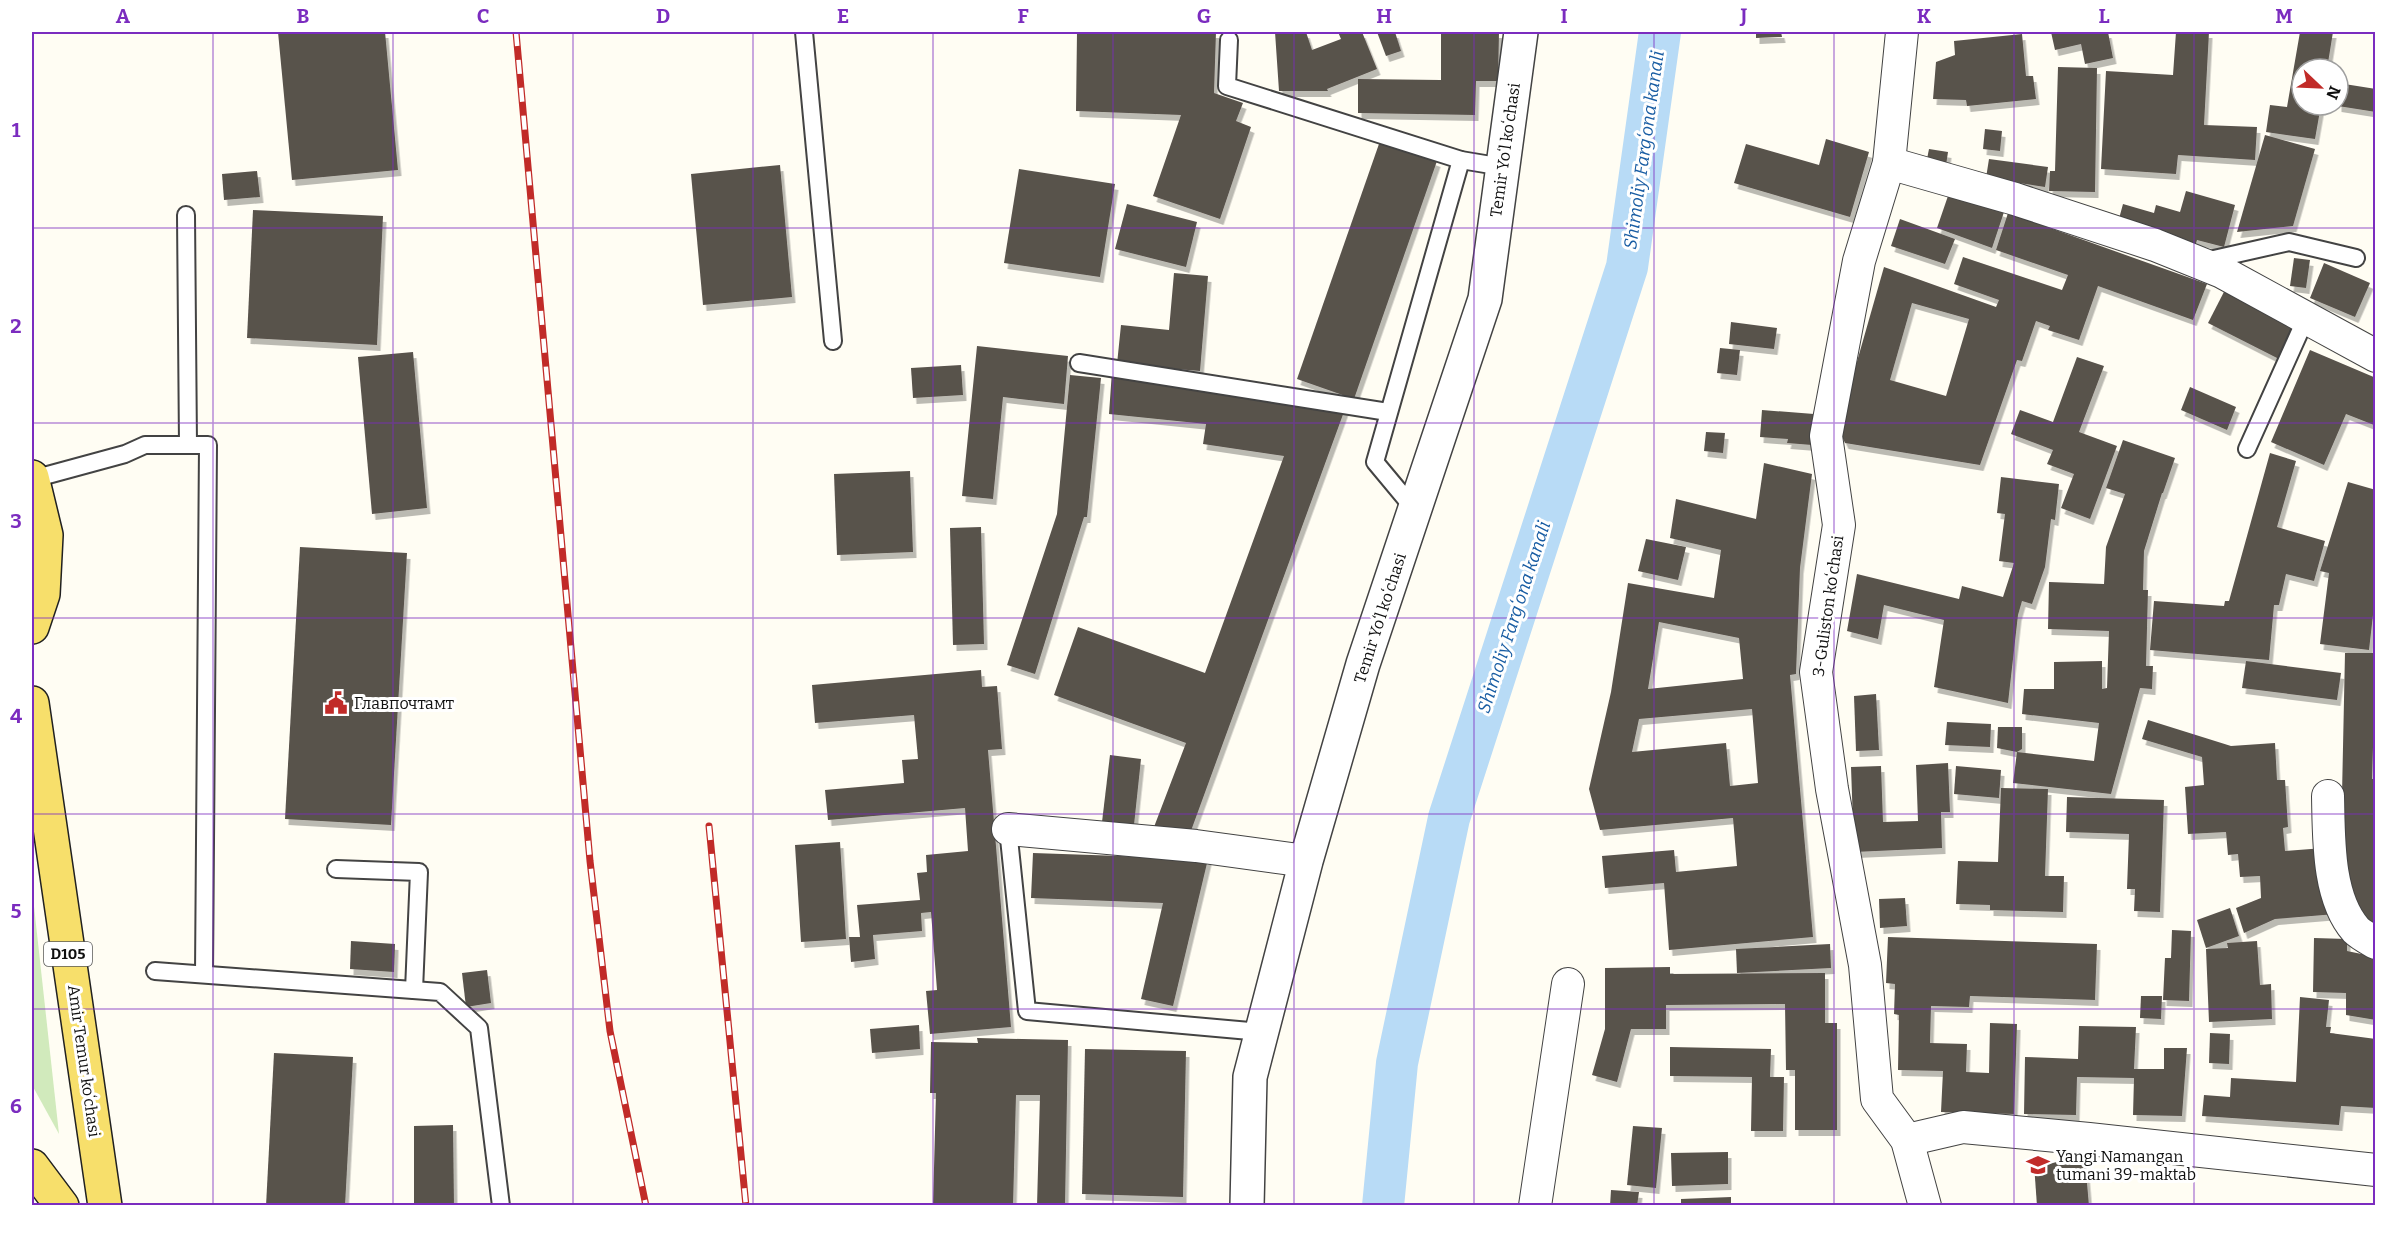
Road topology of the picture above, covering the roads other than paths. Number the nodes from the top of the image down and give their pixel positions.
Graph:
1 (804, 32) edge
2 (1521, 32) edge
3 (1902, 32) edge
4 (1229, 40) dead end
5 (1461, 160) junction
6 (1889, 163) junction
7 (1503, 167) junction
8 (186, 215) dead end
9 (2356, 258) dead end
10 (2198, 263) junction
11 (2306, 318) junction
12 (833, 341) dead end
13 (2376, 356) edge
14 (1079, 363) dead end
15 (1388, 412) junction
16 (188, 445) junction
17 (2247, 449) dead end
18 (32, 478) edge
19 (1415, 510) junction
20 (32, 627) edge
21 (32, 703) edge
22 (2328, 796) dead end
23 (1008, 829) joint
24 (1306, 861) junction
25 (336, 869) dead end
26 (2376, 943) edge
27 (155, 971) dead end
28 (204, 974) junction
29 (1568, 984) dead end
30 (414, 990) junction
31 (1261, 1032) junction
32 (1907, 1140) junction
33 (2373, 1162) edge
34 (32, 1166) edge
35 (62, 1206) edge
36 (105, 1206) edge
37 (501, 1206) edge
38 (1247, 1206) edge
39 (1535, 1206) edge
40 (1925, 1206) edge

1 - 12 lane
2 - 7 street, Temir Yoʻl koʻchasi
3 - 6 street, 3-Guliston koʻchasi
4 - 5 lane
5 - 7 lane
5 - 15 lane
6 - 10 street
6 - 32 street, 3-Guliston koʻchasi
7 - 19 street, Temir Yoʻl koʻchasi
8 - 16 lane
9 - 10 lane
10 - 11 street
11 - 13 street
11 - 17 lane
14 - 15 lane
15 - 19 lane
16 - 18 lane
16 - 28 lane
18 - 20 main road
19 - 24 street, Temir Yoʻl koʻchasi
21 - 36 main road, Amir Temur koʻchasi / D105
22 - 26 street
23 - 24 street
23 - 31 lane
24 - 31 street, Temir Yoʻl koʻchasi
25 - 30 lane
27 - 28 lane
28 - 30 lane
29 - 39 street
30 - 37 lane
31 - 38 street, Temir Yoʻl koʻchasi
32 - 33 street
32 - 40 street
34 - 35 main road

